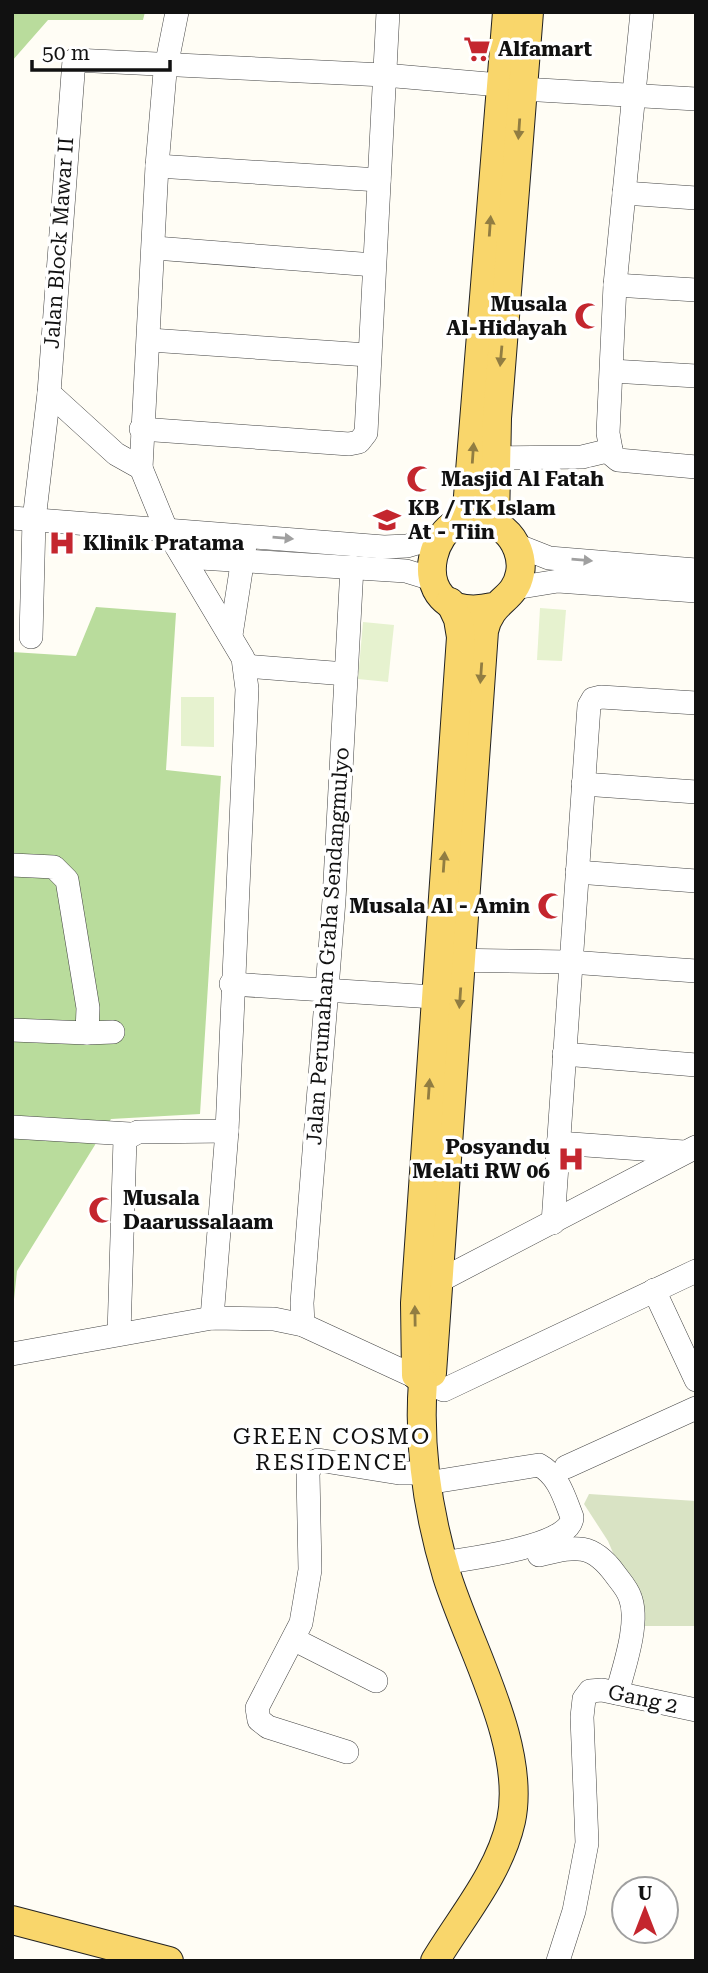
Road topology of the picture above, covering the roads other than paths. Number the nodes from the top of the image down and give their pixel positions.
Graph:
1 (177, 12) edge
2 (388, 12) edge
3 (507, 12) edge
4 (529, 12) edge
5 (642, 12) edge
6 (167, 63) junction
7 (384, 75) junction
8 (511, 87) junction
9 (634, 96) junction
10 (696, 99) edge
11 (157, 166) junction
12 (379, 180) junction
13 (504, 190) junction
14 (624, 193) junction
15 (696, 198) edge
16 (155, 248) junction
17 (374, 265) junction
18 (615, 285) junction
19 (696, 290) edge
20 (150, 340) junction
21 (368, 355) junction
22 (611, 371) junction
23 (696, 376) edge
24 (49, 393) junction
25 (141, 429) junction
26 (614, 455) junction
27 (495, 458) junction
28 (696, 467) edge
29 (141, 468) junction
30 (23, 519) edge
31 (466, 521) junction
32 (495, 524) junction
33 (166, 529) junction
34 (246, 535) junction
35 (440, 536) junction
36 (516, 545) junction
37 (184, 557) junction
38 (243, 561) junction
39 (352, 567) junction
40 (696, 570) edge
41 (432, 579) junction
42 (515, 588) junction
43 (696, 591) edge
44 (450, 602) junction
45 (493, 607) junction
46 (231, 635) junction
47 (31, 637) dead end
48 (246, 666) junction
49 (346, 674) junction
50 (696, 703) edge
51 (583, 784) junction
52 (696, 792) edge
53 (12, 864) edge
54 (576, 872) junction
55 (696, 881) edge
56 (450, 960) junction
57 (570, 962) junction
58 (696, 971) edge
59 (231, 984) junction
60 (327, 992) junction
61 (434, 997) junction
62 (12, 1030) edge
63 (113, 1032) dead end
64 (87, 1033) junction
65 (564, 1054) junction
66 (696, 1065) edge
67 (12, 1127) edge
68 (227, 1131) junction
69 (130, 1134) junction
70 (558, 1143) junction
71 (691, 1150) edge
72 (553, 1223) junction
73 (431, 1230) junction
74 (696, 1271) edge
75 (439, 1281) junction
76 (653, 1290) junction
77 (212, 1318) junction
78 (303, 1325) junction
79 (119, 1334) junction
80 (12, 1354) edge
81 (696, 1380) edge
82 (423, 1381) junction
83 (696, 1408) edge
84 (566, 1467) dead end
85 (425, 1478) junction
86 (446, 1569) junction
87 (295, 1640) junction
88 (376, 1681) dead end
89 (617, 1693) junction
90 (696, 1710) edge
91 (347, 1752) dead end
92 (12, 1920) edge
93 (131, 1956) edge
94 (169, 1961) edge
95 (435, 1961) edge
96 (558, 1961) edge

1 - 6 street
2 - 7 street
3 - 8 main road
4 - 8 main road
5 - 9 street
6 - 7 street
6 - 11 street
6 - 24 street, Jalan Block Mawar II
7 - 8 street
7 - 12 street
8 - 9 street
8 - 13 main road
9 - 10 street
9 - 14 street
11 - 12 street
11 - 16 street
12 - 17 street
13 -> 27 main road
31 -> 13 main road
14 - 15 street
14 - 18 street
16 - 17 street
16 - 20 street
17 - 21 street
18 - 19 street
18 - 22 street
20 - 21 street
20 - 25 street
21 - 25 street
22 - 23 street
22 - 26 street
24 - 29 street
24 - 30 street, Jalan Block Mawar II
25 - 29 street
26 - 27 street
26 - 28 street
27 - 32 main road
29 - 33 street
30 - 33 street
30 - 47 street, Jalan Block Mawar II
31 - 32 main road
31 - 35 main road
32 - 36 main road
33 - 34 street
33 - 37 street
34 -> 35 street
34 - 38 street
35 - 41 main road
36 -> 40 street
36 - 42 main road
37 - 38 street
37 - 46 street
38 - 39 street
38 - 46 street
39 - 41 street
39 - 49 street, Jalan Perumahan Graha Sendangmulyo
41 - 44 main road
42 - 43 street
42 - 45 main road
44 - 45 main road
56 -> 44 main road
45 -> 56 main road
46 - 48 street
48 - 49 street
48 - 59 street
49 - 60 street, Jalan Perumahan Graha Sendangmulyo
50 - 51 street
51 - 52 street
51 - 54 street
53 - 64 street
54 - 55 street
54 - 57 street
56 - 57 street
56 - 61 main road
56 -> 73 main road
57 - 58 street
57 - 65 street
59 - 60 street
59 - 68 street
60 - 61 street
60 - 78 street, Jalan Perumahan Graha Sendangmulyo
73 -> 61 main road
62 - 64 street
63 - 64 street
65 - 66 street
65 - 70 street
67 - 69 street
68 - 69 street
68 - 77 street
69 - 79 street
70 - 71 street
70 - 72 street
71 - 72 street
72 - 75 street
73 - 75 main road
82 -> 73 main road
74 - 76 street
75 - 82 main road
76 - 81 street
76 - 82 street
77 - 78 street
77 - 79 street
78 - 82 street
79 - 80 street
82 - 85 main road
83 - 84 street
85 - 86 main road
85 - 86 street
85 - 87 street
86 - 89 street
86 - 95 main road
87 - 88 street
87 - 91 street
89 - 90 street, Gang 2
89 - 96 street, Gang 2
92 - 93 main road
93 - 94 main road

